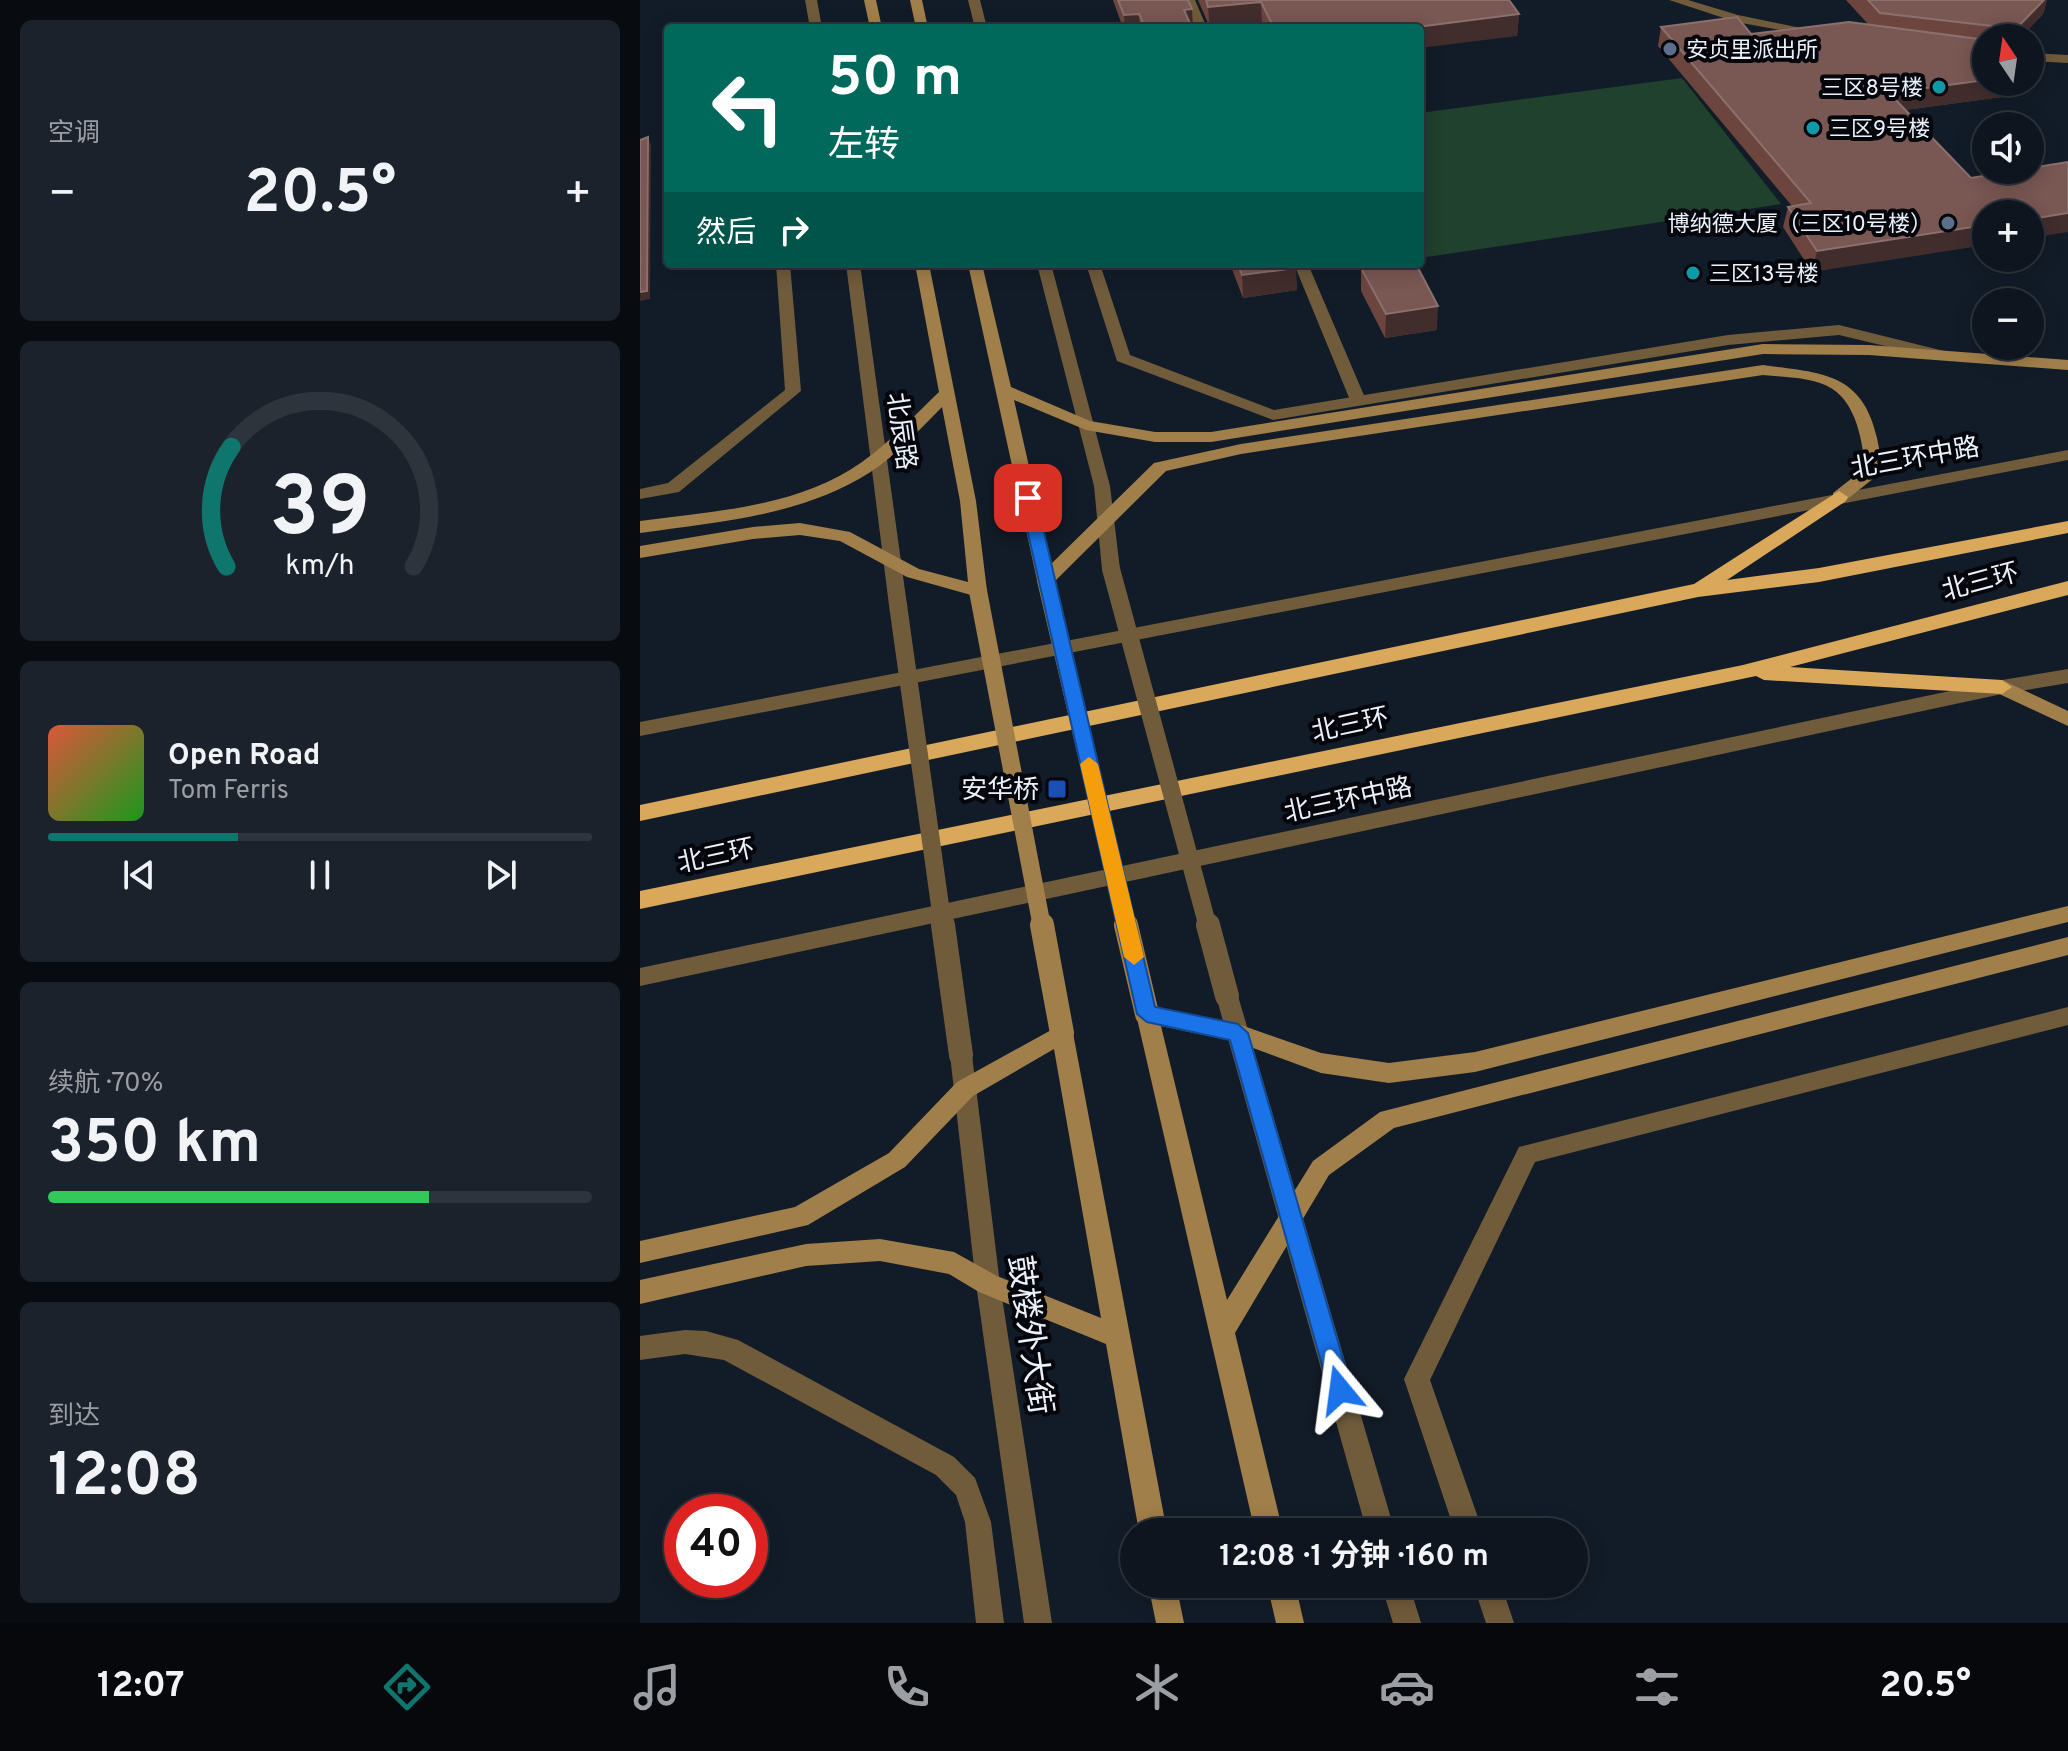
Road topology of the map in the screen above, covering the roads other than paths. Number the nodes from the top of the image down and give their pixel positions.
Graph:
1 (811, 0) edge
2 (870, 0) edge
3 (916, 0) edge
4 (974, 0) edge
5 (1189, 0) edge
6 (1675, 0) edge
7 (815, 24) edge
8 (875, 24) edge
9 (921, 24) edge
10 (980, 24) edge
11 (1199, 24) edge
12 (1838, 36) edge
13 (2044, 58) edge
14 (2068, 59) edge
15 (783, 268) edge
16 (854, 268) edge
17 (923, 268) edge
18 (976, 268) edge
19 (1045, 268) edge
20 (1094, 268) edge
21 (1303, 268) edge
22 (1939, 354) junction
23 (2068, 365) edge
24 (1003, 390) junction
25 (947, 393) junction
26 (1358, 400) junction
27 (1086, 425) junction
28 (2068, 455) edge
29 (879, 456) junction
30 (640, 494) edge
31 (1839, 497) junction
32 (1105, 519) junction
33 (640, 527) edge
34 (2068, 527) edge
35 (640, 552) edge
36 (894, 562) junction
37 (1046, 580) junction
38 (2068, 588) edge
39 (1698, 590) junction
40 (978, 591) junction
41 (1743, 672) junction
42 (2068, 676) edge
43 (2002, 687) junction
44 (2068, 719) edge
45 (640, 729) edge
46 (640, 813) edge
47 (640, 900) edge
48 (2068, 914) edge
49 (2068, 946) edge
50 (640, 977) edge
51 (1147, 1014) junction
52 (2068, 1016) edge
53 (1062, 1033) junction
54 (1238, 1033) junction
55 (961, 1055) joint
56 (965, 1089) junction
57 (1292, 1219) junction
58 (640, 1252) edge
59 (988, 1284) junction
60 (640, 1292) edge
61 (1222, 1331) junction
62 (1117, 1336) junction
63 (640, 1348) edge
64 (1150, 1518) edge
65 (1266, 1518) edge
66 (1377, 1518) edge
67 (1464, 1518) edge
68 (1165, 1598) edge
69 (1284, 1598) edge
70 (1399, 1598) edge
71 (1492, 1598) edge
72 (990, 1623) edge
73 (1038, 1623) edge
74 (1170, 1623) edge
75 (1290, 1623) edge
76 (1407, 1623) edge
77 (1500, 1623) edge

1 - 7 street
2 - 8 main road
3 - 9 main road
4 - 10 street
5 - 11 street
6 - 12 street
13 - 14 street
15 - 30 street
16 - 29 street, 北辰路
17 - 25 main road, 北辰路
18 - 24 main road
19 - 27 street
20 - 26 street
21 - 26 street
22 - 23 main road
22 - 26 street
22 - 27 main road
24 - 27 main road
24 - 37 main road
25 - 29 main road
25 - 40 main road, 北辰路
27 - 32 street
28 - 31 street, 北三环中路
29 - 33 main road
29 - 36 street, 北辰路
31 - 32 main road
31 - 39 highway
31 - 45 street, 北三环中路
32 - 37 main road
32 - 54 street, bridge
34 - 39 highway, 北三环
35 - 36 main road
36 - 40 main road
36 - 55 street, 北辰路, bridge
37 - 51 main road, bridge
38 - 41 highway, 北三环
39 - 46 highway, 北三环
40 - 53 main road, bridge
41 - 43 highway
41 - 47 highway, 北三环
42 - 43 street, 北三环中路
43 - 44 main road
43 - 50 street, 北三环中路
48 - 54 main road
49 - 57 main road
51 - 54 main road
51 - 61 main road
52 - 67 street
53 - 56 main road
53 - 62 main road
54 - 57 street
55 - 56 street, 鼓楼外大街
56 - 58 main road
56 - 59 street, 鼓楼外大街
57 - 61 main road
57 - 66 street
59 - 60 main road
59 - 62 main road
59 - 73 street, 鼓楼外大街
61 - 65 main road
62 - 64 main road
63 - 72 street
68 - 74 main road
69 - 75 main road
70 - 76 street
71 - 77 street

